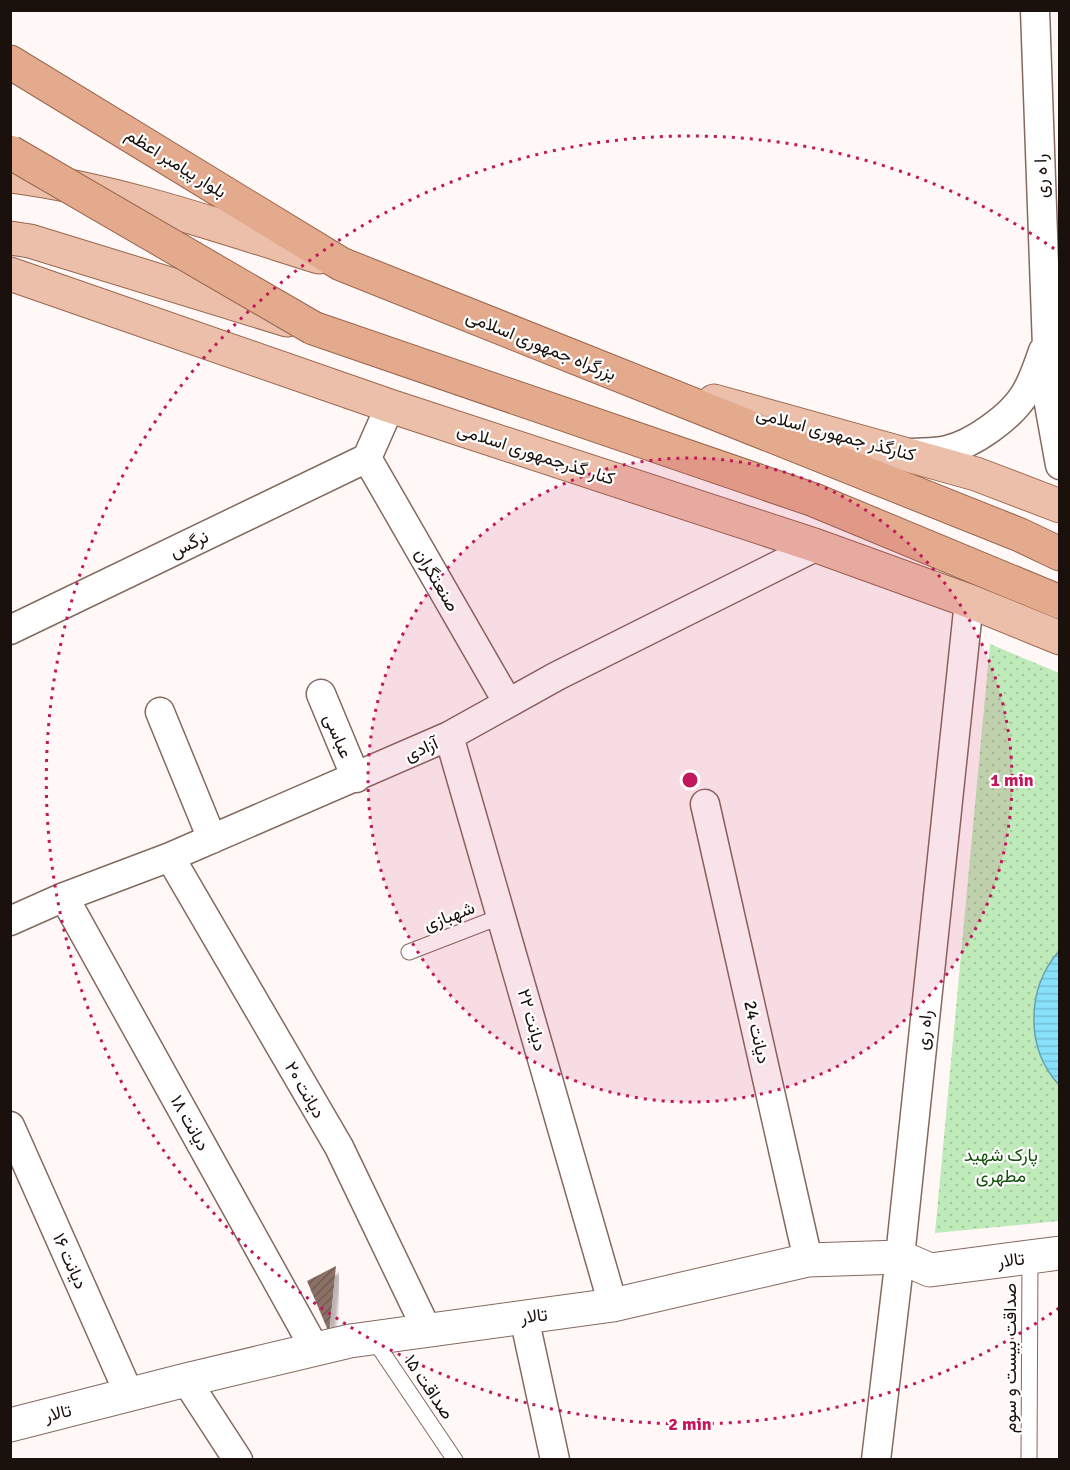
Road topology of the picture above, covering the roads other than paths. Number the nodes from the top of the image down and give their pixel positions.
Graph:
1 (1035, 10) edge
2 (10, 62) edge
3 (10, 152) edge
4 (10, 176) edge
5 (10, 238) edge
6 (340, 264) junction
7 (10, 273) edge
8 (313, 328) junction
9 (1047, 341) junction
10 (610, 372) junction
11 (390, 406) junction
12 (907, 453) junction
13 (367, 458) junction
14 (1059, 465) edge
15 (1059, 506) edge
16 (816, 546) junction
17 (1059, 554) edge
18 (969, 601) junction
19 (1059, 602) edge
20 (10, 630) edge
21 (1059, 638) edge
22 (321, 694) dead end
23 (508, 703) junction
24 (160, 712) dead end
25 (449, 736) junction
26 (356, 778) junction
27 (705, 804) dead end
28 (212, 839) junction
29 (170, 857) junction
30 (64, 897) junction
31 (13, 913) edge
32 (502, 916) junction
33 (409, 952) dead end
34 (10, 1126) edge
35 (1045, 1255) edge
36 (900, 1257) junction
37 (808, 1260) junction
38 (613, 1305) junction
39 (524, 1317) junction
40 (427, 1330) junction
41 (372, 1337) junction
42 (315, 1349) junction
43 (186, 1380) junction
44 (130, 1396) junction
45 (10, 1425) edge
46 (238, 1460) edge
47 (455, 1460) edge
48 (555, 1460) edge
49 (876, 1460) edge
50 (1029, 1460) edge

1 - 9 street, را ه ری
2 - 6 highway, بلوار پیامبر اعظم
3 - 8 highway, bridge
4 - 6 main road, بزرگراه جمهوری اسلامی
5 - 8 main road, bridge
6 - 10 highway, بزرگراه جمهوری اسلامی
7 - 11 main road, کنار گذرجمهوری اسلامی
8 - 19 highway
9 - 12 street
9 - 14 street, را ه ری
10 - 12 main road, کنارگذر جمهوری اسلامی
10 - 17 highway, بزرگراه جمهوری اسلامی
11 - 13 street
11 - 16 main road, کنار گذرجمهوری اسلامی
12 - 15 main road, کنارگذر جمهوری اسلامی
13 - 20 street, نرگس
13 - 23 street, صنعتگران
16 - 18 main road, کنار گذرجمهوری اسلامی
16 - 23 street, آزادی
18 - 21 main road, کنار گذرجمهوری اسلامی
18 - 36 street, راه ری
22 - 26 street, عباسی
23 - 25 street, آزادی
24 - 28 street
25 - 26 street, آزادی
25 - 32 street, دیانت ۲۲
26 - 28 street, آزادی
27 - 37 street, دیانت 24
28 - 29 street, آزادی
29 - 30 street, آزادی
29 - 40 street, دیانت ۲۰
30 - 31 street, آزادی
30 - 42 street, دیانت ۱۸
32 - 33 lane, شهبازی
32 - 38 street, دیانت ۲۲
34 - 44 street, دیانت ۱۶
35 - 36 street, تالار
35 - 50 lane, صداقت بیست و سوم
36 - 37 street, تالار
36 - 49 street, راه ری
37 - 38 street, تالار
38 - 39 street, تالار
39 - 40 street, تالار
39 - 48 street
40 - 41 street, تالار
41 - 42 street, تالار
41 - 47 lane, صداقت ۱۵
42 - 43 street, تالار
43 - 44 street, تالار
43 - 46 street
44 - 45 street, تالار

